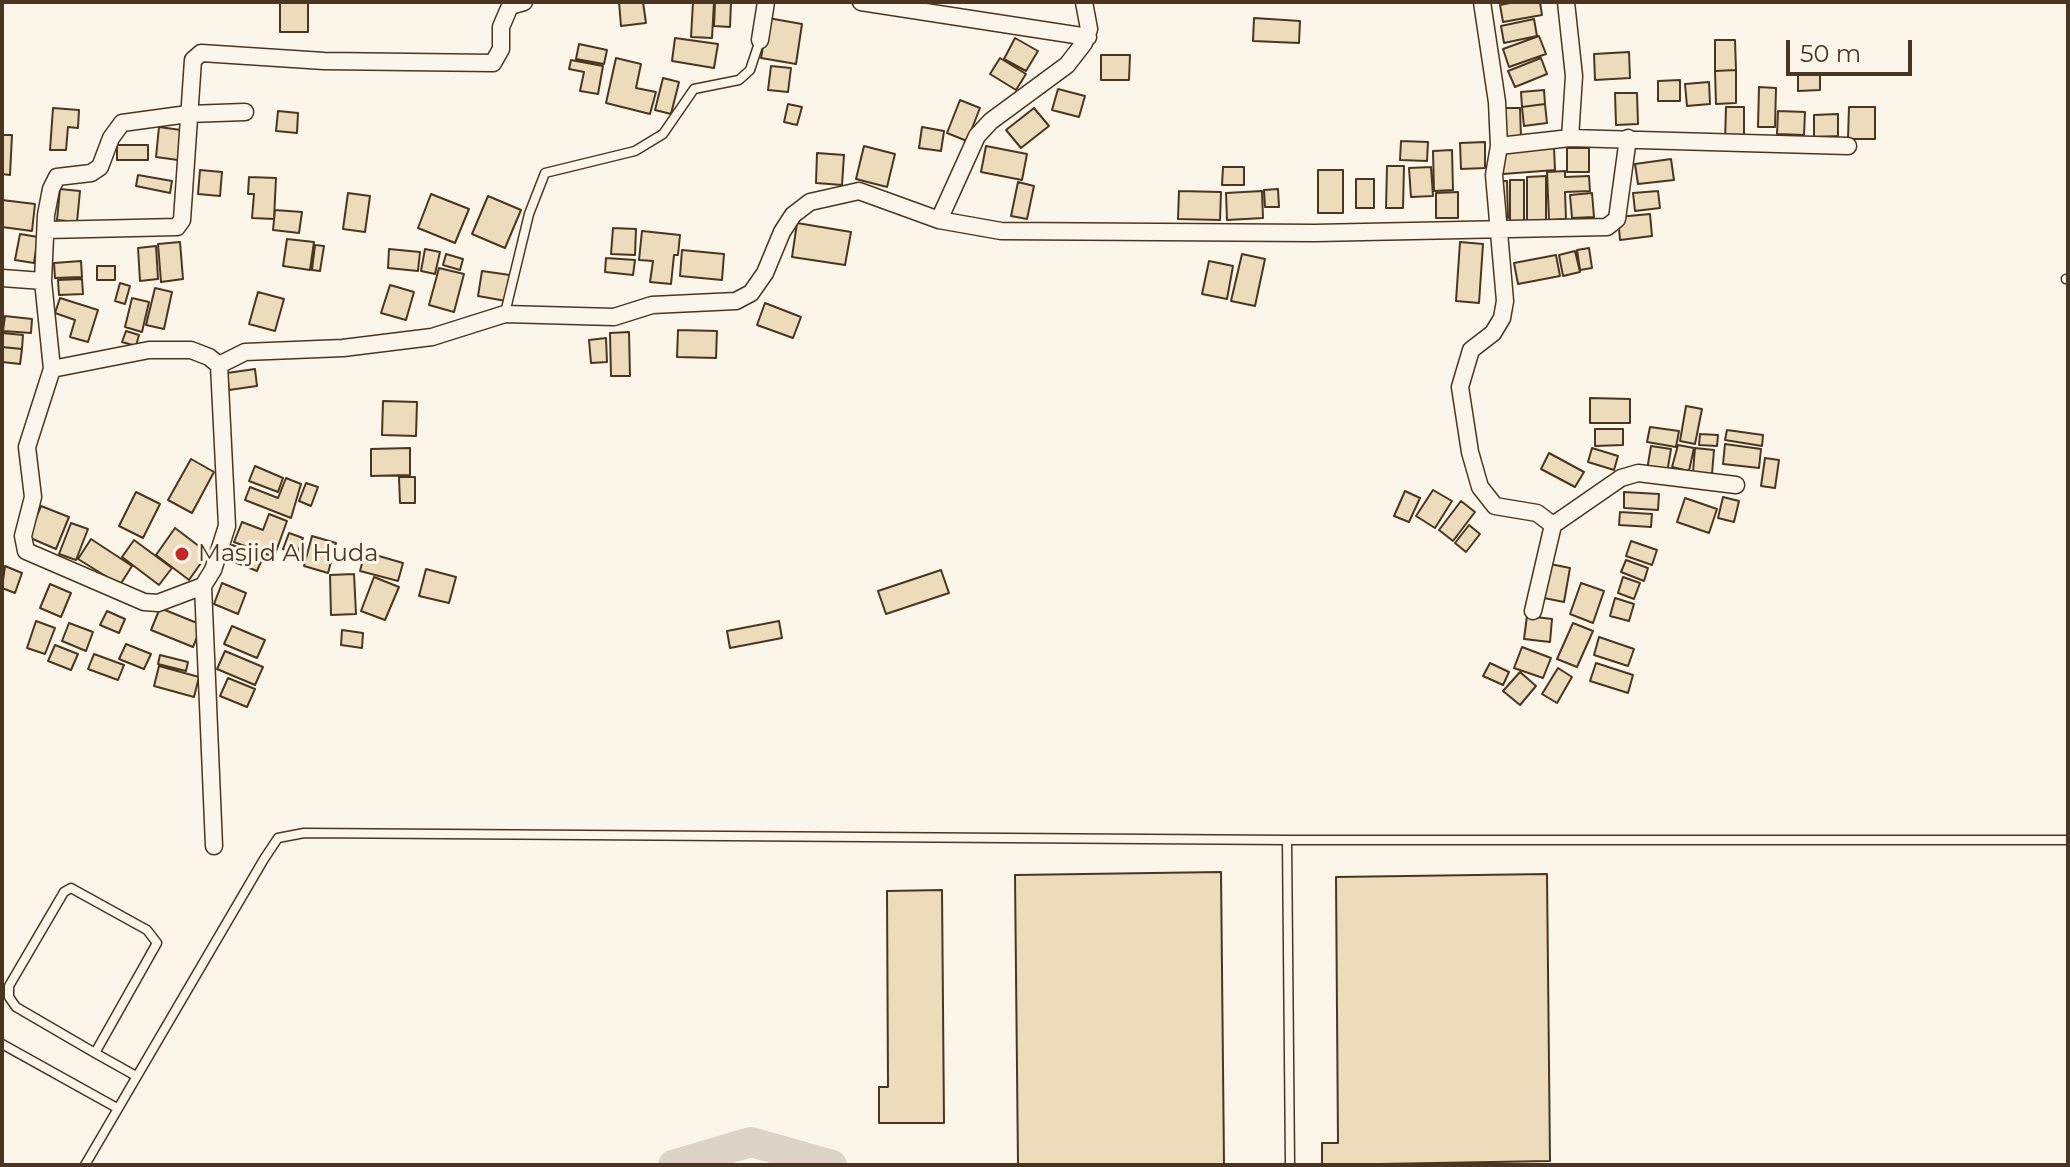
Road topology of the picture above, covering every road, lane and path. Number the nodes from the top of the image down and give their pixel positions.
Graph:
1 (524, 2) edge
2 (766, 2) edge
3 (861, 2) edge
4 (1084, 2) edge
5 (1482, 2) edge
6 (1566, 2) edge
7 (1088, 37) junction
8 (760, 40) joint
9 (245, 112) dead end
10 (188, 114) junction
11 (1570, 138) junction
12 (1628, 138) junction
13 (1499, 146) junction
14 (1848, 146) dead end
15 (939, 220) junction
16 (46, 230) junction
17 (1496, 230) junction
18 (2, 278) edge
19 (43, 281) junction
20 (505, 314) junction
21 (219, 365) junction
22 (52, 369) junction
23 (1736, 485) dead end
24 (1553, 525) junction
25 (203, 586) junction
26 (1533, 611) dead end
27 (1287, 840) junction
28 (2068, 840) edge
29 (214, 846) dead end
30 (2, 1044) edge
31 (95, 1053) junction
32 (136, 1076) junction
33 (117, 1108) junction
34 (85, 1165) edge
35 (1290, 1165) edge

1 - 10 street
2 - 8 street
3 - 7 street
4 - 7 street
5 - 13 street
6 - 11 street
7 - 15 street
8 - 20 lane
9 - 10 street
10 - 16 street
10 - 16 street
11 - 12 street
11 - 13 street
12 - 14 street
12 - 17 street
13 - 17 street
15 - 17 street
15 - 20 street
16 - 19 street
17 - 24 street
18 - 19 street
19 - 22 street
20 - 21 street
21 - 22 street
21 - 25 street
22 - 25 street
23 - 24 street
24 - 26 street
25 - 29 street
27 - 28 lane
27 - 32 lane
27 - 35 lane
30 - 33 lane
31 - 31 lane
31 - 32 lane
32 - 33 lane
33 - 34 lane

